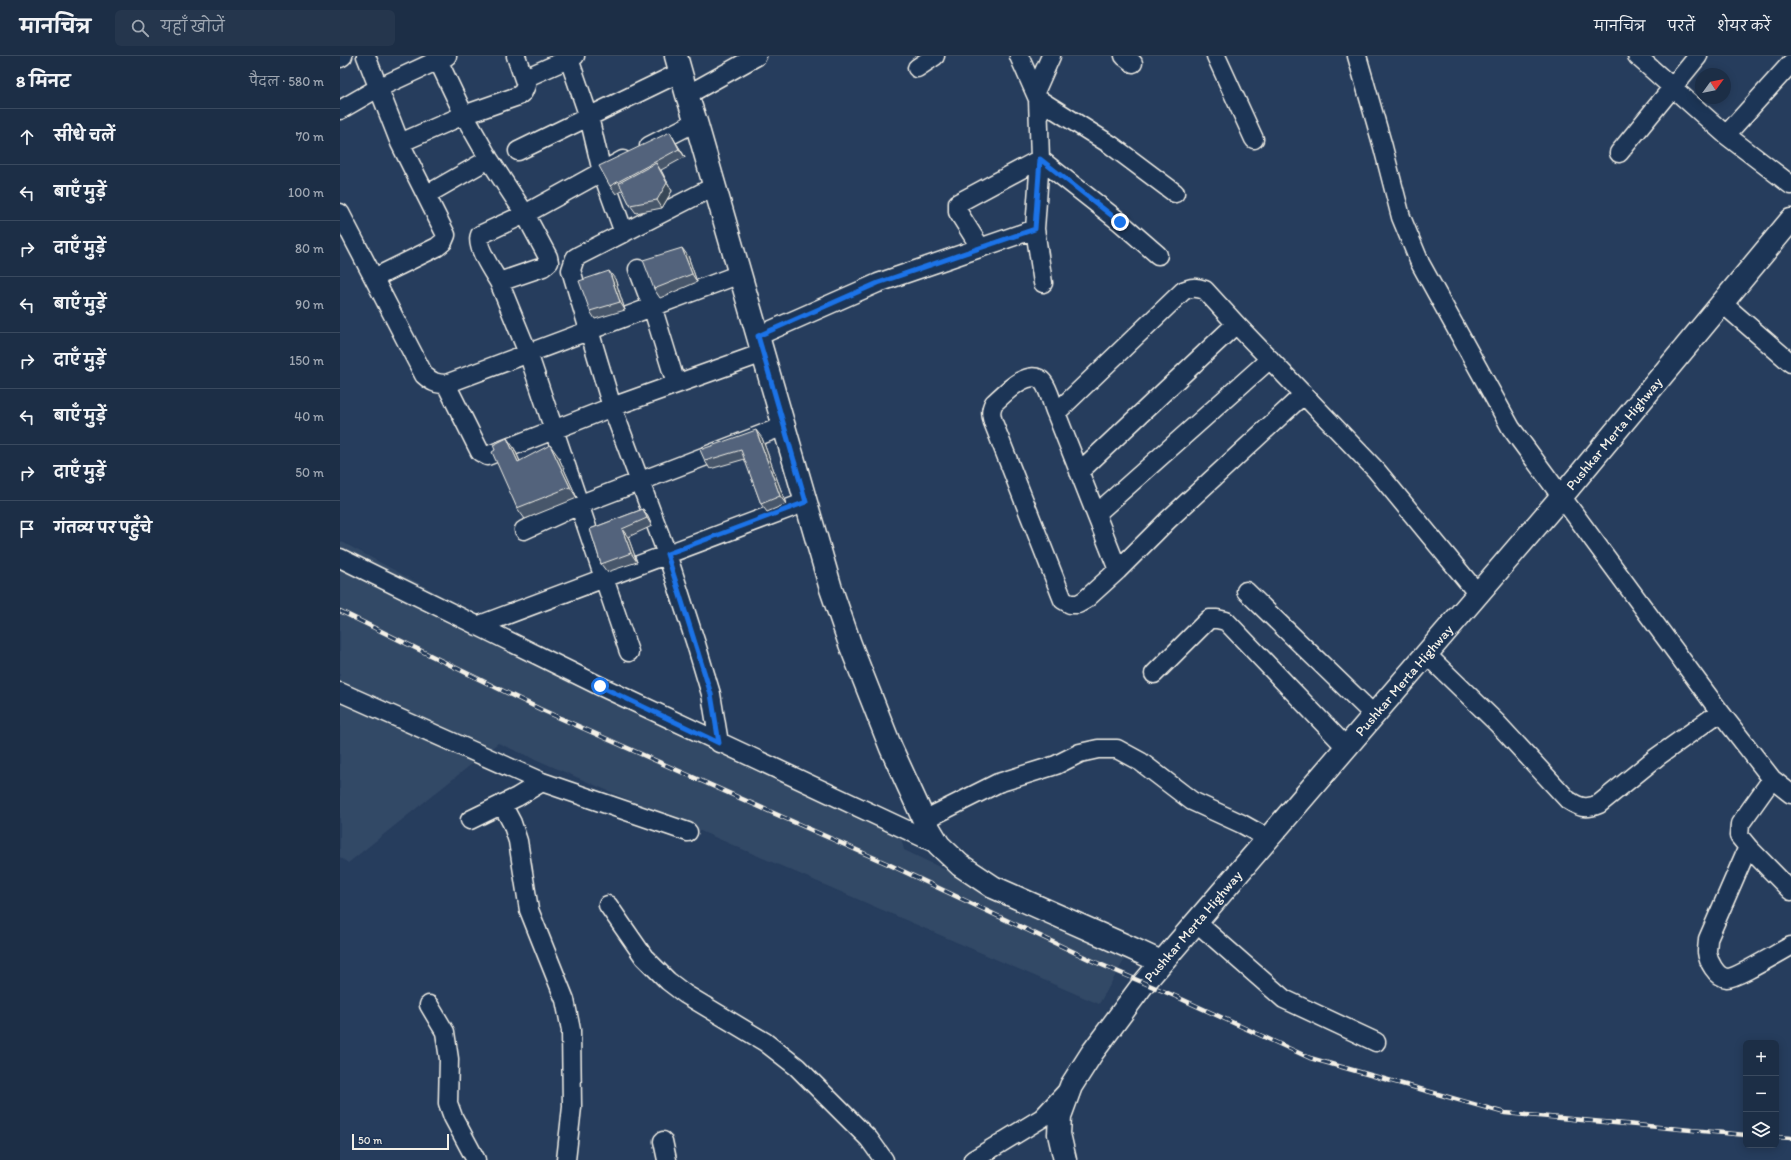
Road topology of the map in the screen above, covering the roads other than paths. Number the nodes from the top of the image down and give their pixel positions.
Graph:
1 (343, 56) edge
2 (366, 56) edge
3 (516, 56) edge
4 (757, 56) edge
5 (935, 56) edge
6 (1018, 56) edge
7 (1051, 56) edge
8 (1216, 56) edge
9 (1358, 56) edge
10 (1637, 56) edge
11 (1698, 56) edge
12 (570, 57) edge
13 (340, 58) edge
14 (441, 58) edge
15 (1791, 63) edge
16 (678, 64) edge
17 (917, 68) dead end
18 (525, 78) junction
19 (378, 88) junction
20 (1672, 88) junction
21 (687, 95) junction
22 (1037, 96) junction
23 (340, 110) edge
24 (464, 115) junction
25 (589, 117) junction
26 (696, 122) junction
27 (1726, 135) junction
28 (1254, 139) dead end
29 (400, 143) junction
30 (518, 151) dead end
31 (1619, 153) dead end
32 (489, 159) junction
33 (1040, 159) junction
34 (602, 172) junction
35 (1791, 185) edge
36 (715, 186) junction
37 (1175, 193) dead end
38 (426, 195) junction
39 (340, 213) edge
40 (524, 214) junction
41 (1791, 220) edge
42 (1035, 229) junction
43 (624, 233) junction
44 (980, 248) junction
45 (1158, 256) dead end
46 (638, 269) dead end
47 (740, 274) junction
48 (374, 278) junction
49 (499, 282) junction
50 (1043, 282) dead end
51 (1722, 303) junction
52 (652, 306) junction
53 (1236, 324) junction
54 (588, 331) junction
55 (761, 345) junction
56 (528, 353) junction
57 (1270, 359) junction
58 (1791, 363) edge
59 (446, 384) junction
60 (676, 384) junction
61 (1304, 394) junction
62 (612, 407) junction
63 (1056, 413) junction
64 (784, 426) junction
65 (553, 430) junction
66 (1079, 472) junction
67 (639, 481) junction
68 (1562, 496) junction
69 (806, 502) junction
70 (581, 504) junction
71 (1096, 514) junction
72 (524, 530) dead end
73 (667, 554) junction
74 (340, 558) edge
75 (1118, 570) junction
76 (605, 578) junction
77 (1246, 591) dead end
78 (1478, 594) junction
79 (477, 626) junction
80 (630, 652) dead end
81 (1427, 656) junction
82 (1154, 674) dead end
83 (340, 692) edge
84 (1720, 712) junction
85 (1375, 716) junction
86 (719, 743) junction
87 (1347, 748) junction
88 (1772, 779) junction
89 (542, 782) junction
90 (1791, 794) edge
91 (502, 804) junction
92 (470, 820) dead end
93 (924, 820) junction
94 (688, 832) dead end
95 (1269, 839) junction
96 (939, 845) junction
97 (1748, 847) junction
98 (1791, 891) edge
99 (608, 905) dead end
100 (1196, 922) junction
101 (1791, 946) edge
102 (1160, 962) junction
103 (429, 1005) dead end
104 (1376, 1042) dead end
105 (1071, 1086) junction
106 (663, 1141) dead end
107 (476, 1160) edge
108 (566, 1160) edge
109 (667, 1160) edge
110 (884, 1160) edge
111 (973, 1160) edge
112 (1065, 1160) edge

1 - 13 street
2 - 19 street
3 - 18 street
4 - 21 street
5 - 17 street
6 - 22 street
7 - 22 street
8 - 28 street
9 - 68 street
10 - 20 street
11 - 20 street
12 - 18 street
12 - 25 street
14 - 19 street
14 - 24 street
15 - 27 street
16 - 21 main road
16 - 25 street
18 - 24 street
19 - 23 street
19 - 29 street
20 - 27 street
20 - 31 street
21 - 26 main road
22 - 33 street
22 - 37 street
24 - 29 street
24 - 32 street
25 - 30 street
25 - 34 street
26 - 34 street
26 - 36 main road
27 - 35 street
29 - 38 street
32 - 38 street
32 - 40 street
33 - 42 street
33 - 44 street
33 - 45 street
34 - 40 street
34 - 43 street
36 - 43 street
36 - 47 main road
38 - 48 street
39 - 48 street
40 - 49 street
40 - 49 street
41 - 51 main road, Pushkar Merta Highway
42 - 44 street
42 - 50 street
43 - 54 street
44 - 55 street
46 - 52 street
47 - 52 street
47 - 55 main road
48 - 59 street
49 - 56 street
51 - 58 street
51 - 68 main road, Pushkar Merta Highway
52 - 54 street
52 - 60 street
53 - 57 street
53 - 63 street
53 - 66 street
54 - 56 street
54 - 62 street
55 - 60 street
55 - 64 main road
56 - 59 street
56 - 65 street
57 - 61 street
57 - 71 street
59 - 65 street
60 - 62 street
61 - 75 street
61 - 78 street
62 - 65 street
62 - 67 street
63 - 66 street
63 - 75 street
64 - 67 street
64 - 69 main road
65 - 70 street
66 - 71 street
67 - 70 street
67 - 73 street
68 - 78 main road, Pushkar Merta Highway
68 - 84 street
69 - 73 street
69 - 93 main road
70 - 72 street
70 - 76 street
71 - 75 street
73 - 76 street
73 - 86 street
74 - 79 street
76 - 79 street
76 - 80 street
77 - 85 street
78 - 81 main road, Pushkar Merta Highway
79 - 86 street
81 - 84 street
81 - 85 main road, Pushkar Merta Highway
82 - 87 street
83 - 89 street
84 - 88 street
85 - 87 main road, Pushkar Merta Highway
86 - 96 street
87 - 95 main road, Pushkar Merta Highway
88 - 90 street
88 - 97 street
89 - 91 street
89 - 94 street
91 - 92 street
91 - 108 street
93 - 95 street
93 - 96 main road
95 - 100 main road, Pushkar Merta Highway
96 - 102 main road
97 - 98 street
97 - 101 street
99 - 110 street
100 - 102 main road, Pushkar Merta Highway
100 - 104 street
102 - 105 main road, Pushkar Merta Highway
103 - 107 street
105 - 111 street
105 - 112 main road, Pushkar Merta Highway
106 - 109 street

